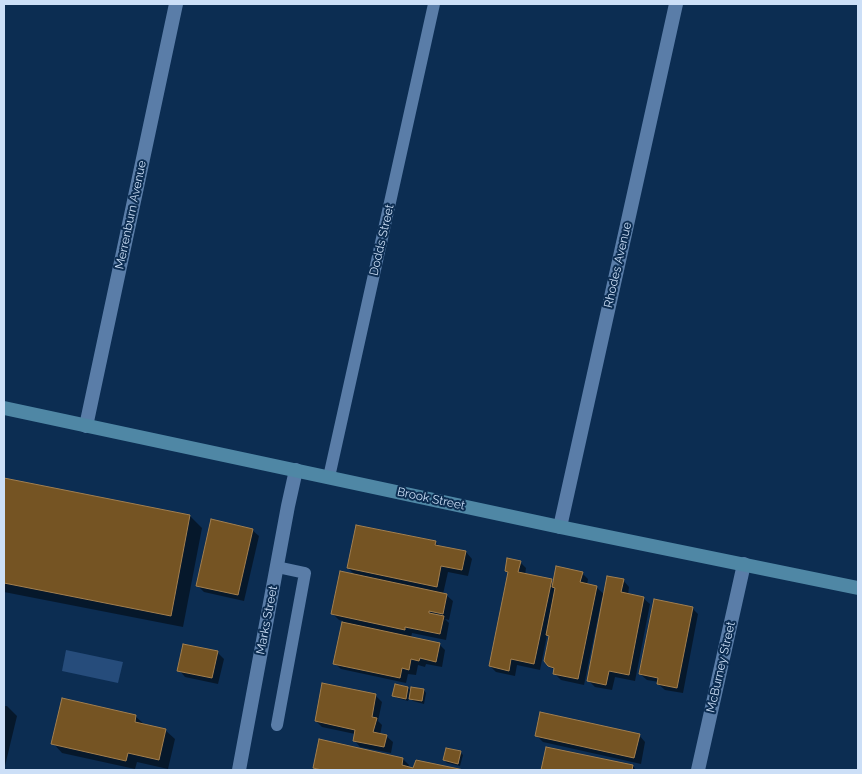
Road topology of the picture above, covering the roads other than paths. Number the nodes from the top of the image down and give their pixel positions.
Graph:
1 (176, 4) edge
2 (434, 4) edge
3 (676, 4) edge
4 (4, 408) edge
5 (86, 426) junction
6 (296, 470) junction
7 (329, 477) junction
8 (560, 527) junction
9 (744, 564) junction
10 (277, 567) junction
11 (858, 588) edge
12 (277, 725) dead end
13 (239, 770) edge
14 (698, 770) edge

1 - 5 street, Merrenburn Avenue
2 - 7 lane, Dodds Street
3 - 8 street, Rhodes Avenue
4 - 5 main road, Brook Street
5 - 6 main road, Brook Street
6 - 7 main road, Brook Street
6 - 10 street, Marks Street
7 - 8 main road, Brook Street
8 - 9 main road, Brook Street
9 - 11 main road, Brook Street
9 - 14 street, McBurney Street
10 - 12 lane
10 - 13 street, Marks Street

